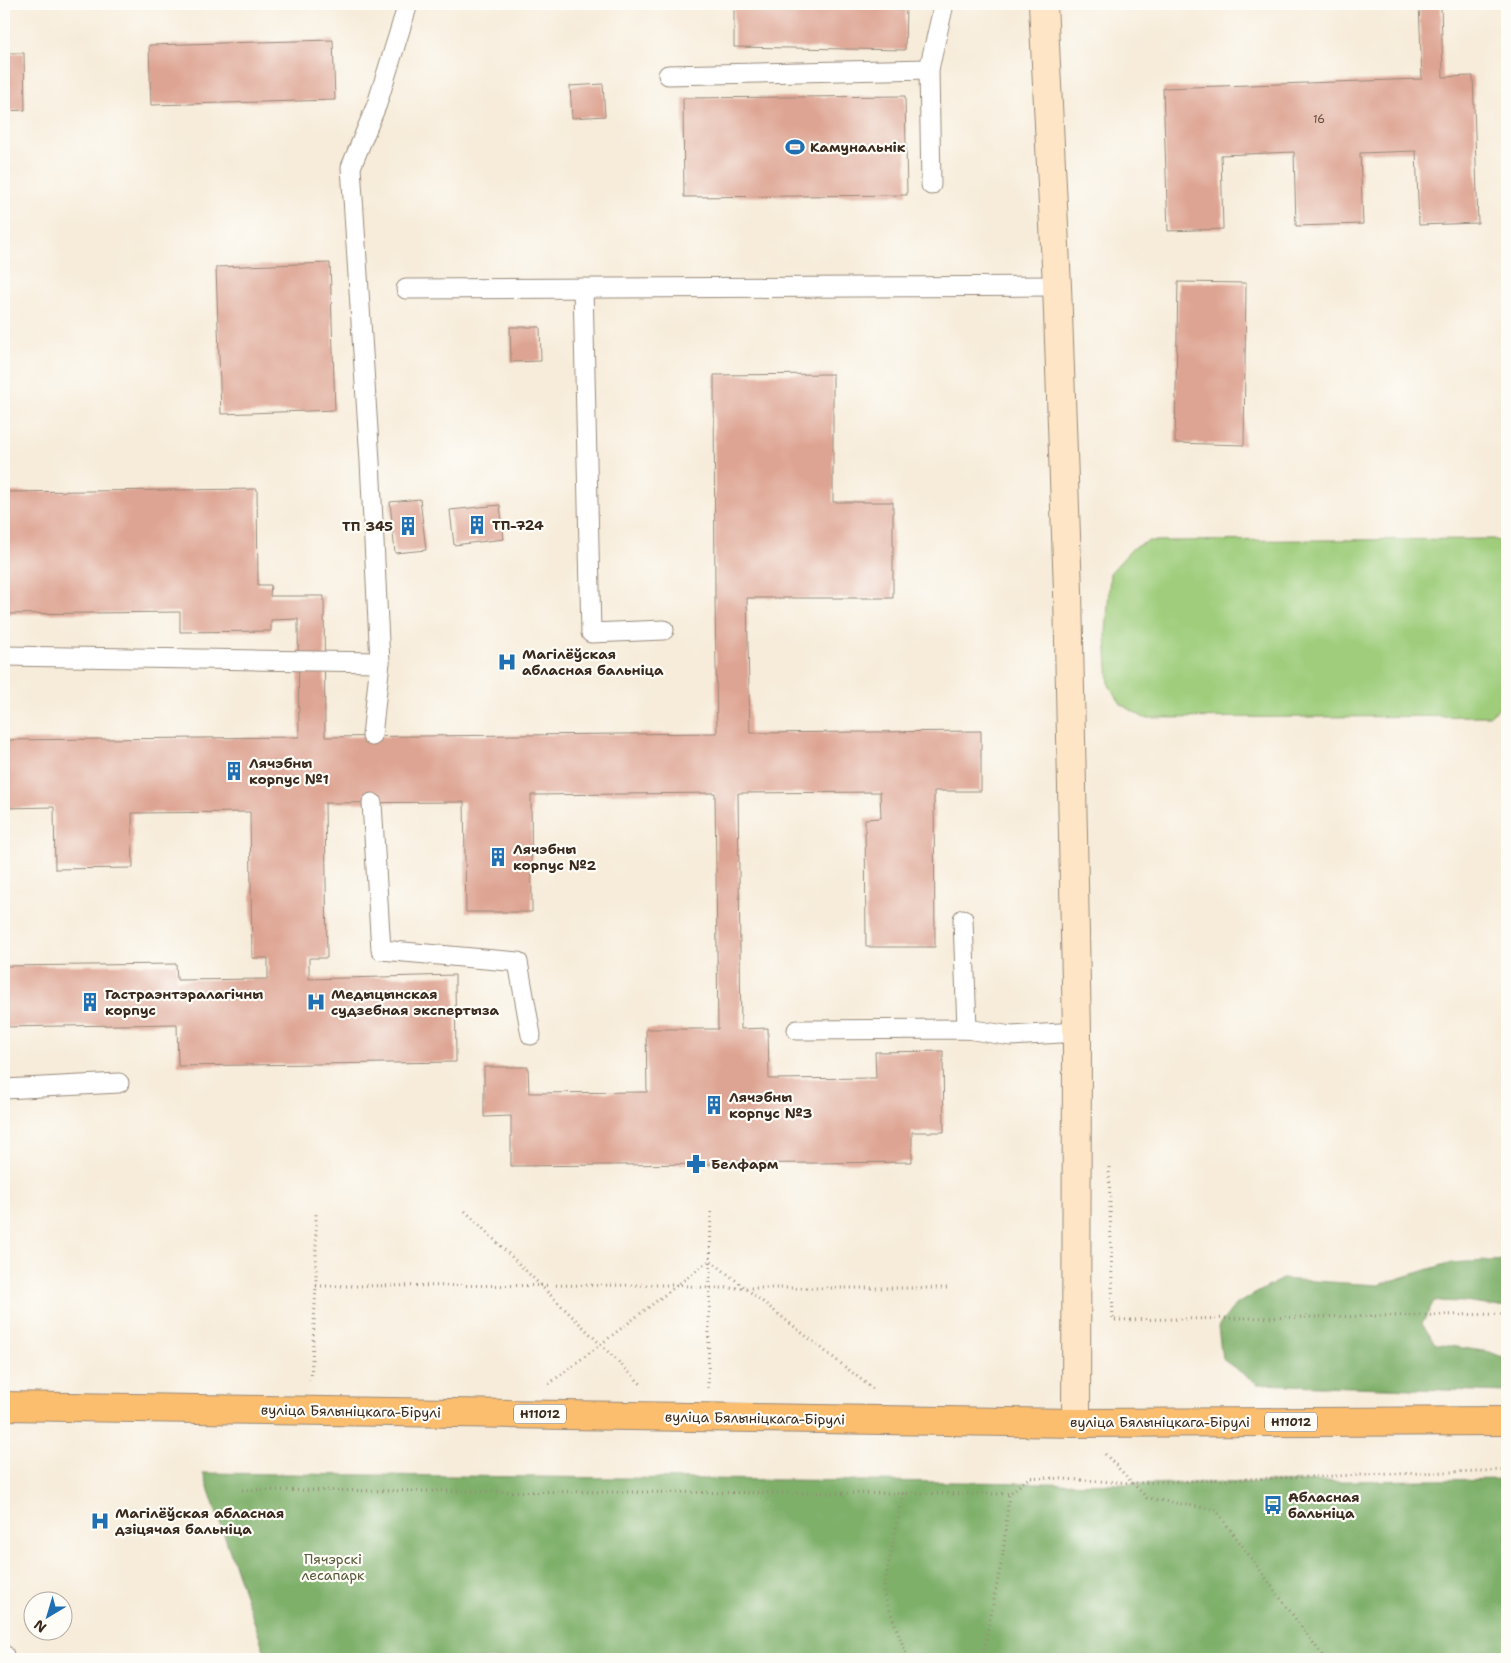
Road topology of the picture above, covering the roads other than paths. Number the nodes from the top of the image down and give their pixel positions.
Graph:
1 (408, 4) edge
2 (944, 4) edge
3 (1042, 4) edge
4 (929, 69) junction
5 (668, 75) dead end
6 (931, 185) dead end
7 (1057, 286) junction
8 (583, 288) junction
9 (406, 289) dead end
10 (664, 630) dead end
11 (4, 656) edge
12 (380, 662) junction
13 (372, 736) dead end
14 (372, 803) dead end
15 (963, 919) dead end
16 (967, 1029) junction
17 (797, 1030) dead end
18 (1077, 1032) junction
19 (530, 1035) dead end
20 (119, 1083) dead end
21 (4, 1089) edge
22 (4, 1406) edge
23 (1507, 1421) edge
24 (1076, 1423) junction
25 (4, 1655) edge
26 (4, 1659) edge

1 - 12 lane
2 - 4 lane
3 - 7 main road
4 - 5 lane
4 - 6 lane
7 - 8 lane
7 - 18 main road
8 - 9 lane
8 - 10 lane
11 - 12 lane
12 - 13 lane
14 - 19 lane
15 - 16 lane
16 - 17 lane
16 - 18 lane
18 - 24 main road
20 - 21 lane
22 - 24 main road, вуліца Бялыніцкага-Бірулі / Н11012
23 - 24 main road, вуліца Бялыніцкага-Бірулі / Н11012
25 - 26 lane

